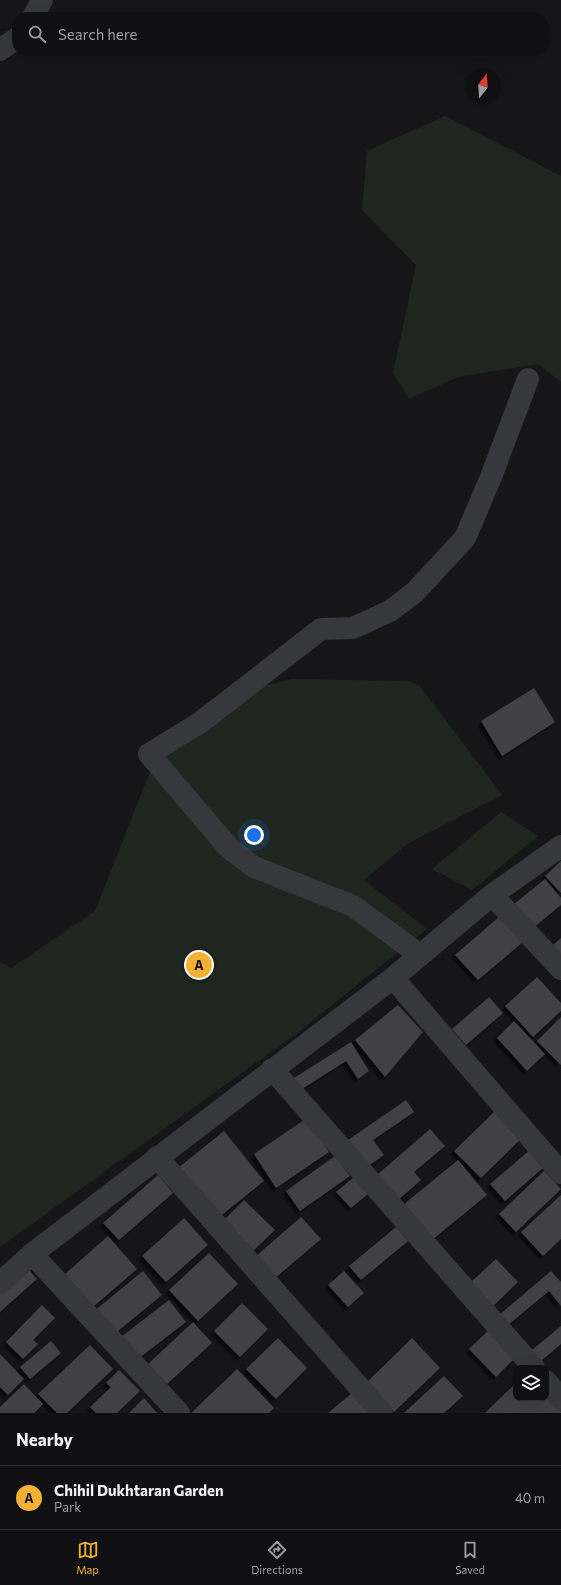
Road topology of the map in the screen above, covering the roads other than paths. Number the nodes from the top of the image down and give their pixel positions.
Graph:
1 (42, 0) edge
2 (36, 12) edge
3 (12, 42) edge
4 (0, 50) edge
5 (528, 379) dead end
6 (561, 846) edge
7 (492, 895) junction
8 (420, 956) junction
9 (561, 969) edge
10 (393, 978) junction
11 (272, 1069) junction
12 (157, 1157) junction
13 (561, 1173) edge
14 (32, 1254) junction
15 (0, 1283) edge
16 (531, 1365) edge
17 (549, 1385) edge
18 (561, 1399) edge
19 (178, 1413) edge
20 (382, 1413) edge

1 - 2 street
3 - 4 street
5 - 8 street
6 - 7 street
7 - 8 street
7 - 9 street
8 - 10 street
10 - 11 street
10 - 13 street
11 - 12 street
11 - 16 street
12 - 14 street
12 - 20 street
14 - 15 street
14 - 19 street
17 - 18 street

